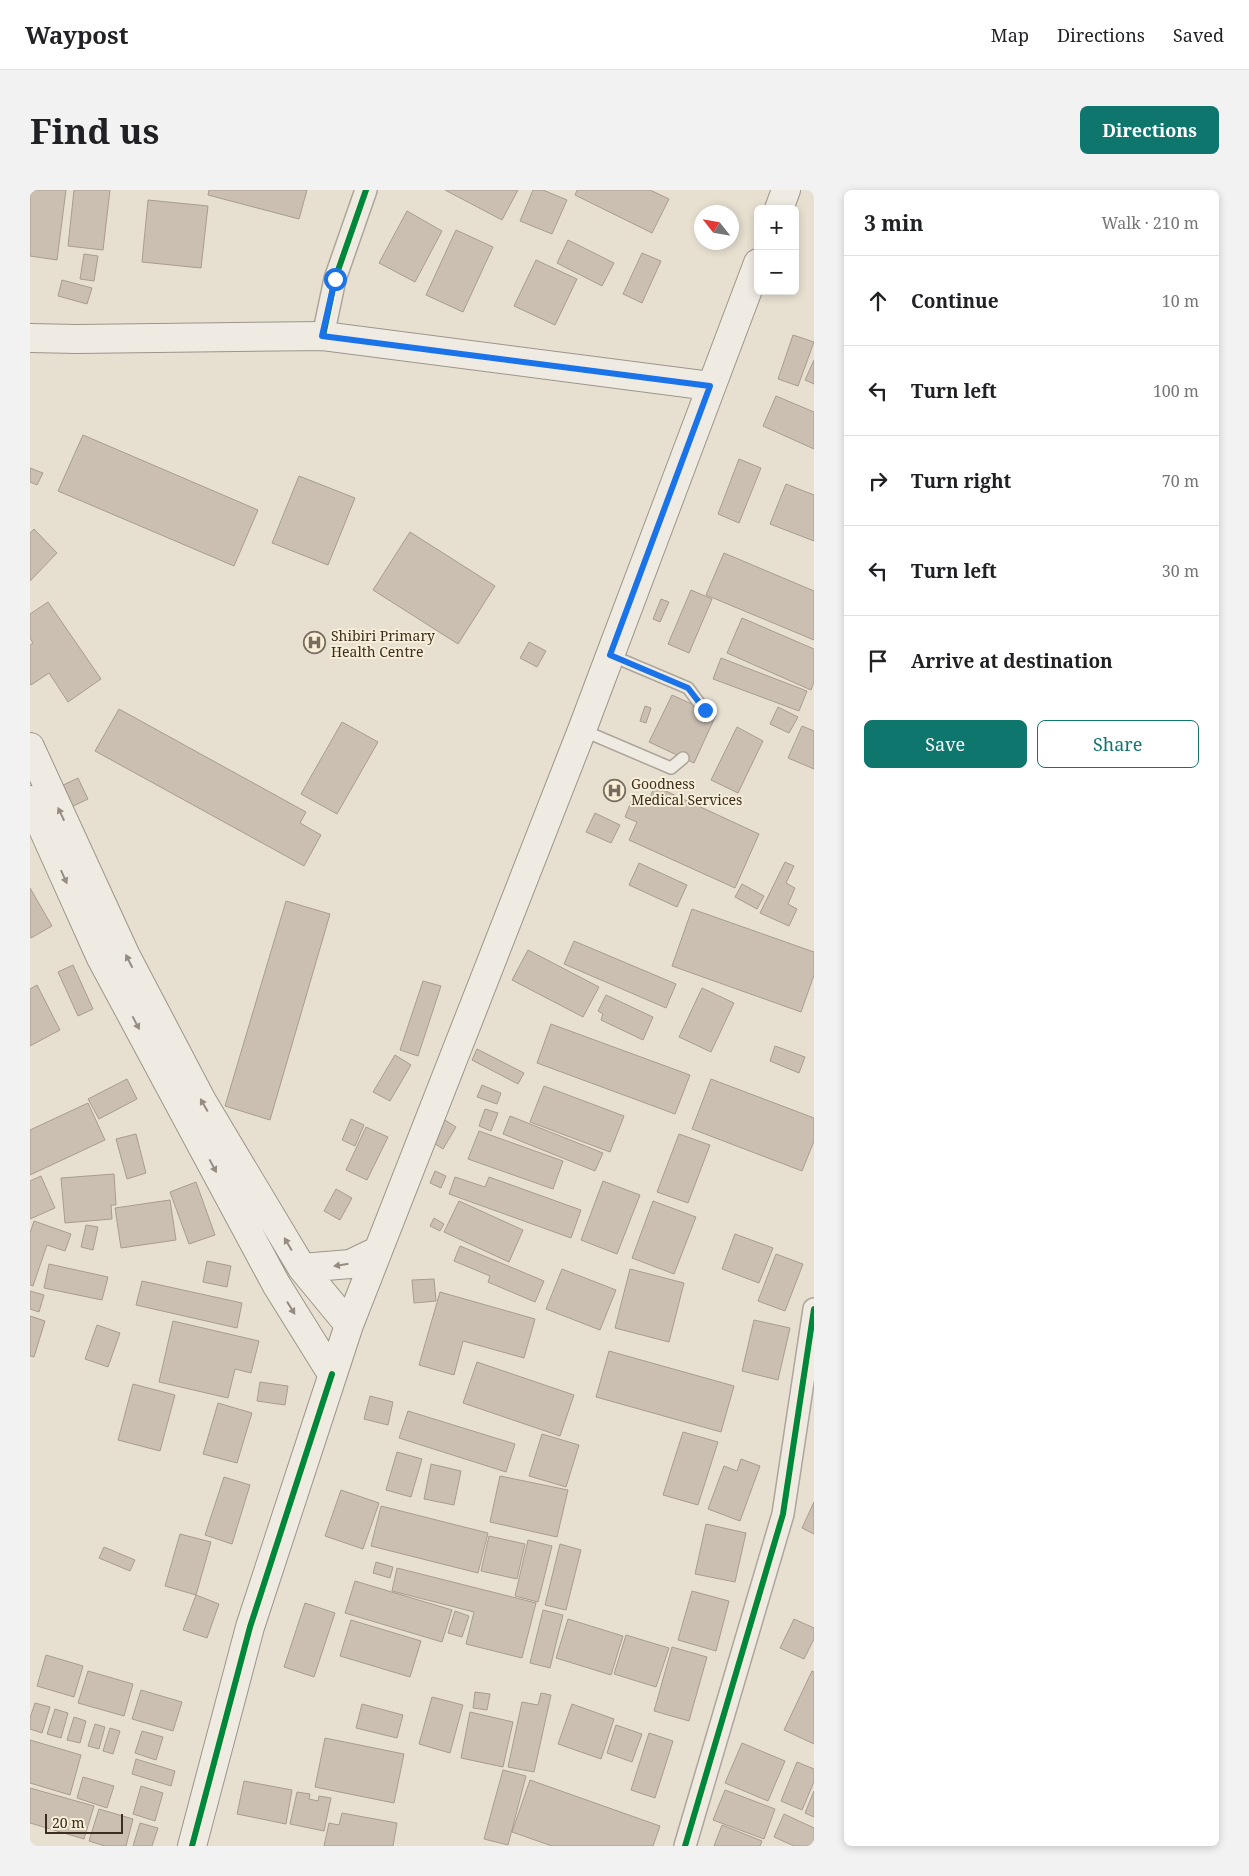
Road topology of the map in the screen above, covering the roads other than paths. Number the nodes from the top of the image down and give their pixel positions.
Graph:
1 (366, 190) edge
2 (786, 190) edge
3 (780, 205) edge
4 (754, 273) edge
5 (322, 336) junction
6 (30, 338) edge
7 (710, 386) junction
8 (610, 655) junction
9 (705, 710) dead end
10 (582, 730) junction
11 (30, 747) edge
12 (683, 758) dead end
13 (30, 800) edge
14 (377, 1251) junction
15 (302, 1268) junction
16 (814, 1309) edge
17 (349, 1324) junction
18 (332, 1374) junction
19 (192, 1846) edge
20 (685, 1846) edge

1 - 5 street
2 - 3 main road
4 - 7 main road
5 - 6 main road
5 - 7 main road
7 - 8 main road
8 - 9 lane
8 - 10 main road
10 - 12 lane
10 - 14 main road
15 -> 11 main road
13 -> 18 main road
14 -> 15 main road
14 - 17 main road
15 - 17 main road
16 - 20 street
17 - 18 main road
18 - 19 main road

